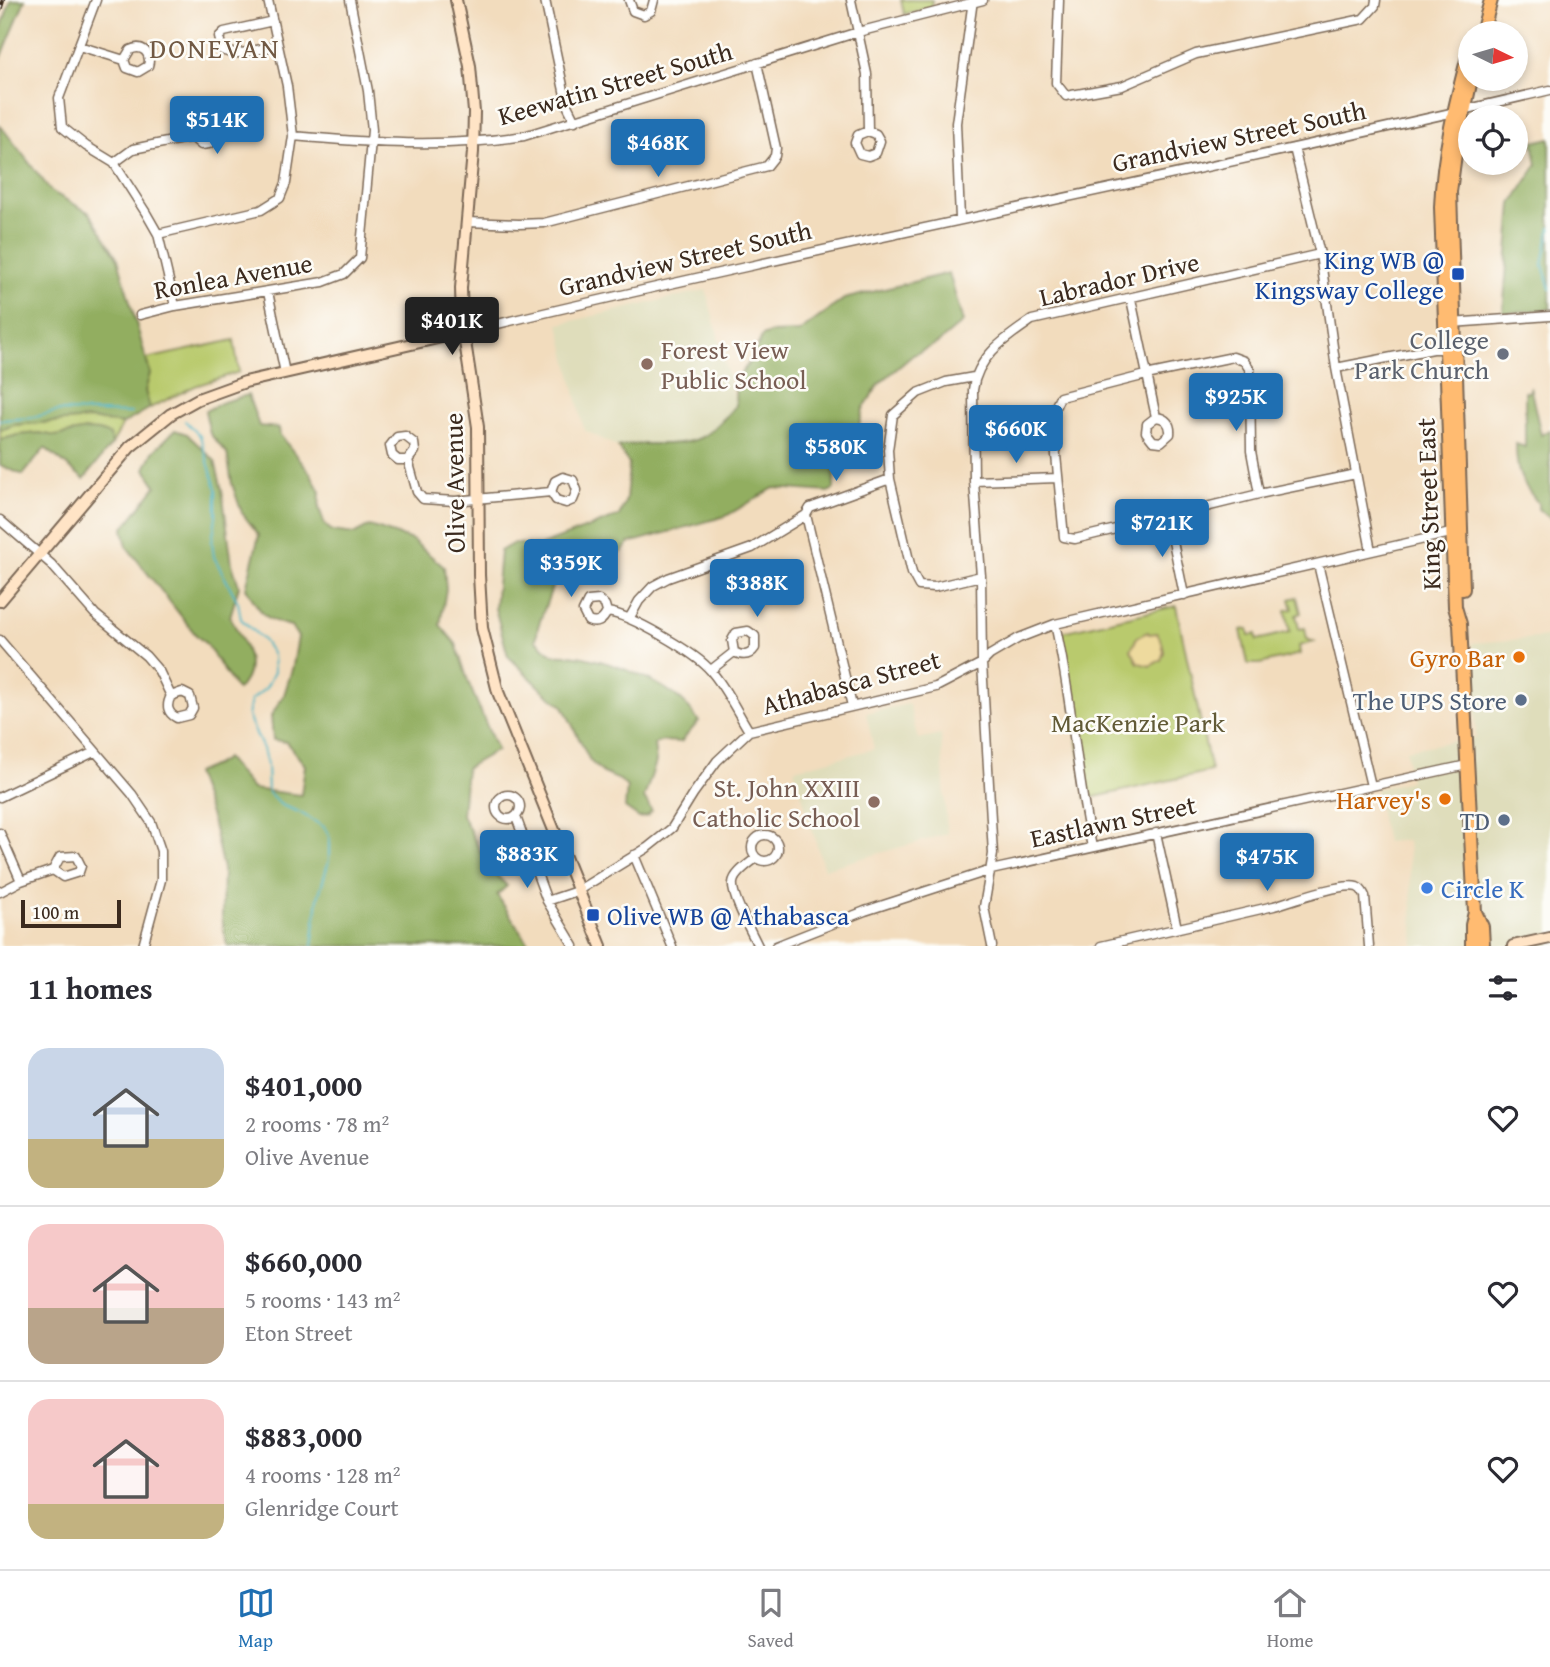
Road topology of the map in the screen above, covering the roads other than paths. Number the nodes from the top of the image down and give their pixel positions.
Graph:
1 (96, 0) edge
2 (268, 0) edge
3 (350, 0) edge
4 (456, 0) edge
5 (545, 0) edge
6 (629, 0) edge
7 (654, 0) edge
8 (851, 0) edge
9 (983, 0) edge
10 (1059, 0) edge
11 (1376, 0) edge
12 (1483, 0) edge
13 (1491, 0) edge
14 (973, 1) edge
15 (273, 21) junction
16 (1477, 21) edge
17 (1485, 21) edge
18 (859, 32) junction
19 (278, 45) junction
20 (79, 46) junction
21 (124, 60) dead end
22 (757, 63) junction
23 (1550, 90) edge
24 (1485, 105) edge
25 (1458, 111) edge
26 (1458, 120) edge
27 (575, 121) junction
28 (868, 131) dead end
29 (192, 136) dead end
30 (293, 136) junction
31 (371, 143) junction
32 (474, 143) junction
33 (1294, 148) junction
34 (114, 163) junction
35 (960, 219) junction
36 (467, 222) junction
37 (158, 234) junction
38 (1320, 254) junction
39 (268, 292) junction
40 (1131, 299) junction
41 (175, 306) junction
42 (140, 315) dead end
43 (1550, 316) edge
44 (1449, 323) junction
45 (464, 332) junction
46 (1450, 349) junction
47 (1336, 368) junction
48 (285, 373) junction
49 (1146, 375) junction
50 (974, 377) junction
51 (1156, 417) dead end
52 (408, 460) dead end
53 (1356, 474) junction
54 (1058, 478) junction
55 (890, 479) junction
56 (974, 481) junction
57 (551, 492) dead end
58 (1259, 494) junction
59 (479, 498) junction
60 (806, 515) junction
61 (1168, 517) junction
62 (0, 520) edge
63 (1457, 532) junction
64 (1371, 551) junction
65 (40, 555) junction
66 (1318, 564) junction
67 (981, 576) junction
68 (1184, 595) junction
69 (0, 601) edge
70 (607, 612) dead end
71 (629, 619) junction
72 (1055, 624) junction
73 (0, 640) edge
74 (733, 652) dead end
75 (982, 663) junction
76 (711, 670) junction
77 (171, 696) dead end
78 (852, 706) junction
79 (749, 732) junction
80 (94, 752) junction
81 (1467, 765) junction
82 (1371, 786) junction
83 (0, 797) edge
84 (516, 817) dead end
85 (0, 833) edge
86 (1156, 833) junction
87 (1092, 847) junction
88 (634, 855) junction
89 (756, 858) dead end
90 (53, 870) dead end
91 (991, 870) junction
92 (21, 881) junction
93 (577, 891) junction
94 (0, 892) edge
95 (547, 901) junction
96 (1475, 912) junction
97 (1177, 928) junction
98 (1550, 938) edge
99 (143, 946) edge
100 (574, 946) edge
101 (601, 946) edge
102 (672, 946) edge
103 (758, 946) edge
104 (776, 946) edge
105 (992, 946) edge
106 (1101, 946) edge
107 (1369, 946) edge
108 (1472, 946) edge
109 (1483, 946) edge
110 (1513, 946) edge

1 - 20 street
2 - 15 street
3 - 31 street, Ronlea Avenue
4 - 32 main road, Olive Avenue
5 - 27 street
6 - 7 street
8 - 18 street
9 - 14 street, Keewatin Street South
10 - 11 street
12 - 16 main road
13 - 17 main road
14 - 18 street, Keewatin Street South
14 - 35 street
15 - 19 street
15 - 19 street
18 - 22 street, Keewatin Street South
18 - 28 street
19 - 30 street
20 - 21 street
20 - 34 street
22 - 27 street, Keewatin Street South
22 - 36 street
23 - 24 street, Grandview Street South
25 - 33 street, Grandview Street South
26 - 44 main road, King Street East
27 - 32 street, Keewatin Street South
29 - 34 street
30 - 31 street, Keewatin Street South
30 - 37 street
31 - 32 street, Keewatin Street South
31 - 39 street, Ronlea Avenue
32 - 36 main road, Olive Avenue
33 - 35 street, Grandview Street South
33 - 38 street
34 - 37 street
35 - 45 street, Grandview Street South
36 - 45 main road, Olive Avenue
37 - 41 street
38 - 40 street, Labrador Drive
38 - 47 street
39 - 41 street, Ronlea Avenue
39 - 48 street
40 - 49 street
40 - 50 street, Labrador Drive
41 - 42 street, Ronlea Avenue
43 - 44 street
44 - 46 main road, King Street East
45 - 48 main road, Grandview Street South
45 - 59 main road, Olive Avenue
46 - 47 street
46 - 63 main road, King Street East
47 - 53 street
48 - 65 main road, Grandview Street South
49 - 51 street
49 - 54 street
49 - 58 street
50 - 55 street
50 - 56 street
52 - 59 street
53 - 58 street
53 - 64 street
54 - 56 street
54 - 61 street
55 - 60 street
55 - 67 street
56 - 67 street
57 - 59 street
58 - 61 street
59 - 93 main road, Olive Avenue
60 - 71 street
60 - 78 street
61 - 68 street
62 - 65 street
63 - 64 street, Athabasca Street
63 - 81 main road, King Street East
64 - 66 street, Athabasca Street
65 - 69 main road, Grandview Street South
65 - 77 street
66 - 68 street, Athabasca Street
66 - 82 street
67 - 75 street
68 - 72 street, Athabasca Street
70 - 71 street
71 - 76 street
72 - 75 street, Athabasca Street
72 - 87 street
73 - 80 street
74 - 76 street
75 - 78 street, Athabasca Street
75 - 91 street
76 - 79 street
78 - 79 street, Athabasca Street
79 - 88 street, Athabasca Street
80 - 83 street
80 - 99 street
81 - 82 street, Eastlawn Street
81 - 96 main road, King Street East
82 - 86 street, Eastlawn Street
84 - 95 street
85 - 92 street
86 - 87 street, Eastlawn Street
86 - 97 street
87 - 91 street, Eastlawn Street
88 - 93 street, Athabasca Street
88 - 102 street
89 - 103 street
90 - 92 street
91 - 104 street, Eastlawn Street
91 - 105 street
92 - 94 street
93 - 95 street, Athabasca Street
93 - 101 main road, Olive Avenue
95 - 100 street
96 - 108 main road, King Street East
96 - 109 main road, King Street East
97 - 106 street
97 - 107 street
98 - 110 main road

